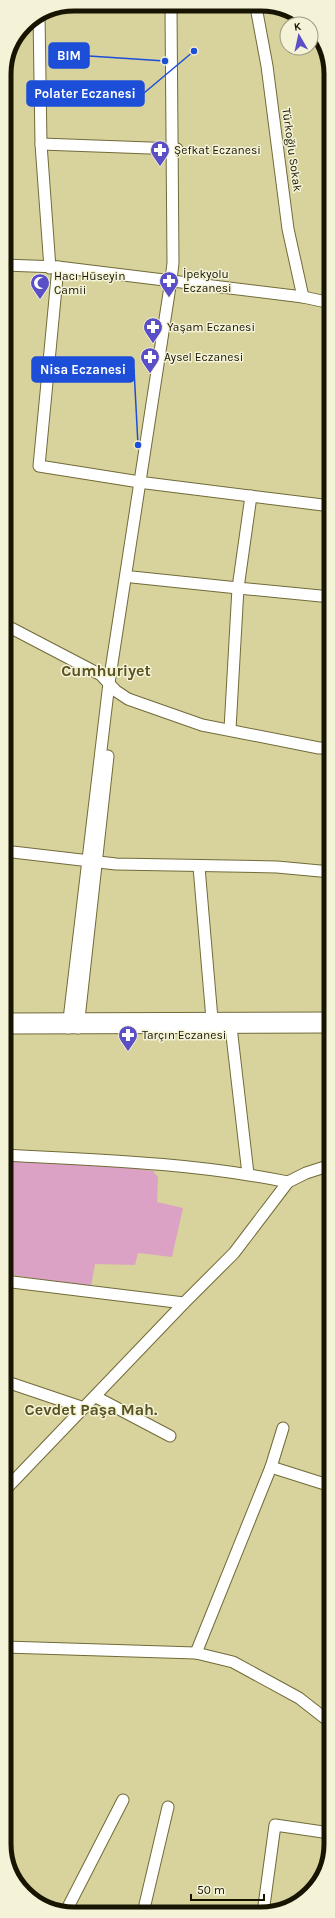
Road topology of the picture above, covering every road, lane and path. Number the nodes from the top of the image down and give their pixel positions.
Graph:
1 (171, 11) edge
2 (176, 11) edge
3 (257, 11) edge
4 (39, 21) edge
5 (42, 144) junction
6 (174, 149) junction
7 (11, 266) edge
8 (54, 267) junction
9 (175, 281) junction
10 (303, 297) junction
11 (324, 302) edge
12 (143, 482) junction
13 (251, 496) junction
14 (324, 505) edge
15 (132, 577) junction
16 (238, 588) junction
17 (324, 596) edge
18 (11, 628) edge
19 (112, 687) junction
20 (230, 729) junction
21 (324, 748) edge
22 (11, 852) edge
23 (92, 862) junction
24 (199, 867) junction
25 (324, 871) edge
26 (324, 1018) edge
27 (11, 1019) edge
28 (212, 1019) junction
29 (74, 1023) junction
30 (231, 1027) junction
31 (324, 1027) edge
32 (11, 1028) edge
33 (11, 1155) edge
34 (324, 1167) edge
35 (248, 1174) junction
36 (288, 1182) junction
37 (11, 1282) edge
38 (184, 1303) junction
39 (11, 1384) edge
40 (96, 1397) junction
41 (84, 1408) junction
42 (283, 1428) dead end
43 (170, 1436) dead end
44 (271, 1467) junction
45 (11, 1482) edge
46 (324, 1484) edge
47 (11, 1647) edge
48 (196, 1653) junction
49 (324, 1718) edge
50 (123, 1800) dead end
51 (168, 1807) dead end
52 (324, 1830) edge
53 (68, 1907) edge
54 (144, 1907) edge
55 (264, 1907) edge

1 - 6 street
2 - 6 street
3 - 10 street, Türkoğlu Sokak
4 - 5 street
5 - 6 street
5 - 8 street
6 - 9 street
7 - 8 street
8 - 9 street
8 - 12 street
9 - 10 street
9 - 12 street
10 - 11 street
12 - 13 street
12 - 15 street
12 - 19 street
13 - 14 street
13 - 16 street
15 - 16 street
15 - 19 street
16 - 17 street
16 - 20 street
18 - 19 street
19 - 20 street
19 - 23 street
20 - 21 street
22 - 23 street
23 - 24 street
23 - 29 street
24 - 25 street
24 - 28 street
26 - 28 street
27 - 29 street
28 - 29 street
29 - 30 street
29 - 32 street
30 - 31 street
30 - 35 street
33 - 35 street
34 - 36 street
35 - 36 street
36 - 38 street
37 - 38 street
38 - 40 street
39 - 41 street
40 - 41 street
40 - 43 street
41 - 45 street
42 - 44 street
44 - 46 street
44 - 48 street
47 - 48 street
48 - 49 street
50 - 53 street
51 - 54 street
52 - 55 street

